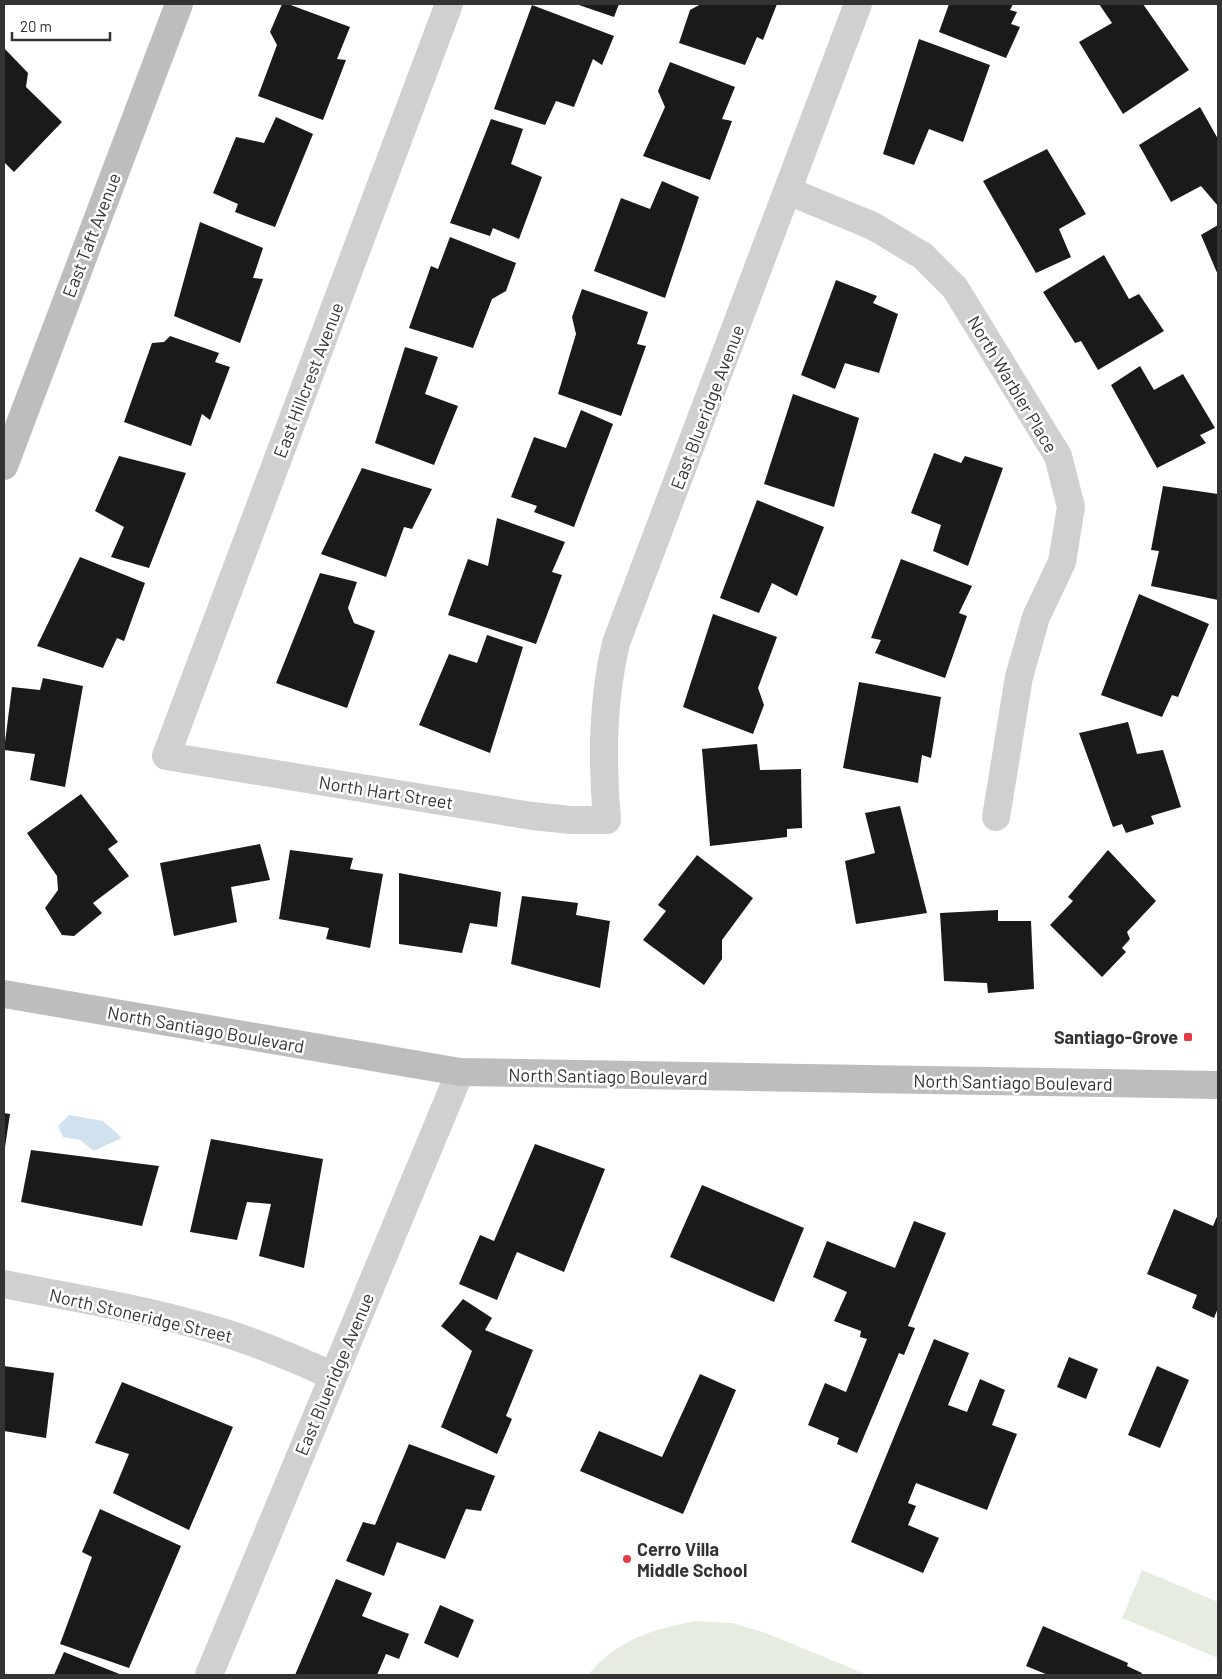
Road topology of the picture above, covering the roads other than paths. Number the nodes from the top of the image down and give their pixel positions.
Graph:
1 (179, 4) edge
2 (449, 4) edge
3 (858, 4) edge
4 (788, 191) junction
5 (4, 466) edge
6 (166, 756) joint
7 (996, 817) dead end
8 (607, 820) joint
9 (4, 994) edge
10 (460, 1072) junction
11 (1218, 1085) edge
12 (4, 1284) edge
13 (332, 1376) junction
14 (209, 1675) edge

1 - 5 main road, East Taft Avenue
2 - 6 street, East Hillcrest Avenue
3 - 4 street, East Blueridge Avenue
4 - 7 street, North Warbler Place
4 - 8 street, East Blueridge Avenue
6 - 8 street, North Hart Street
9 - 10 main road, North Santiago Boulevard
10 - 11 main road, North Santiago Boulevard
10 - 13 street, East Blueridge Avenue
12 - 13 street, North Stoneridge Street
13 - 14 street, East Blueridge Avenue

